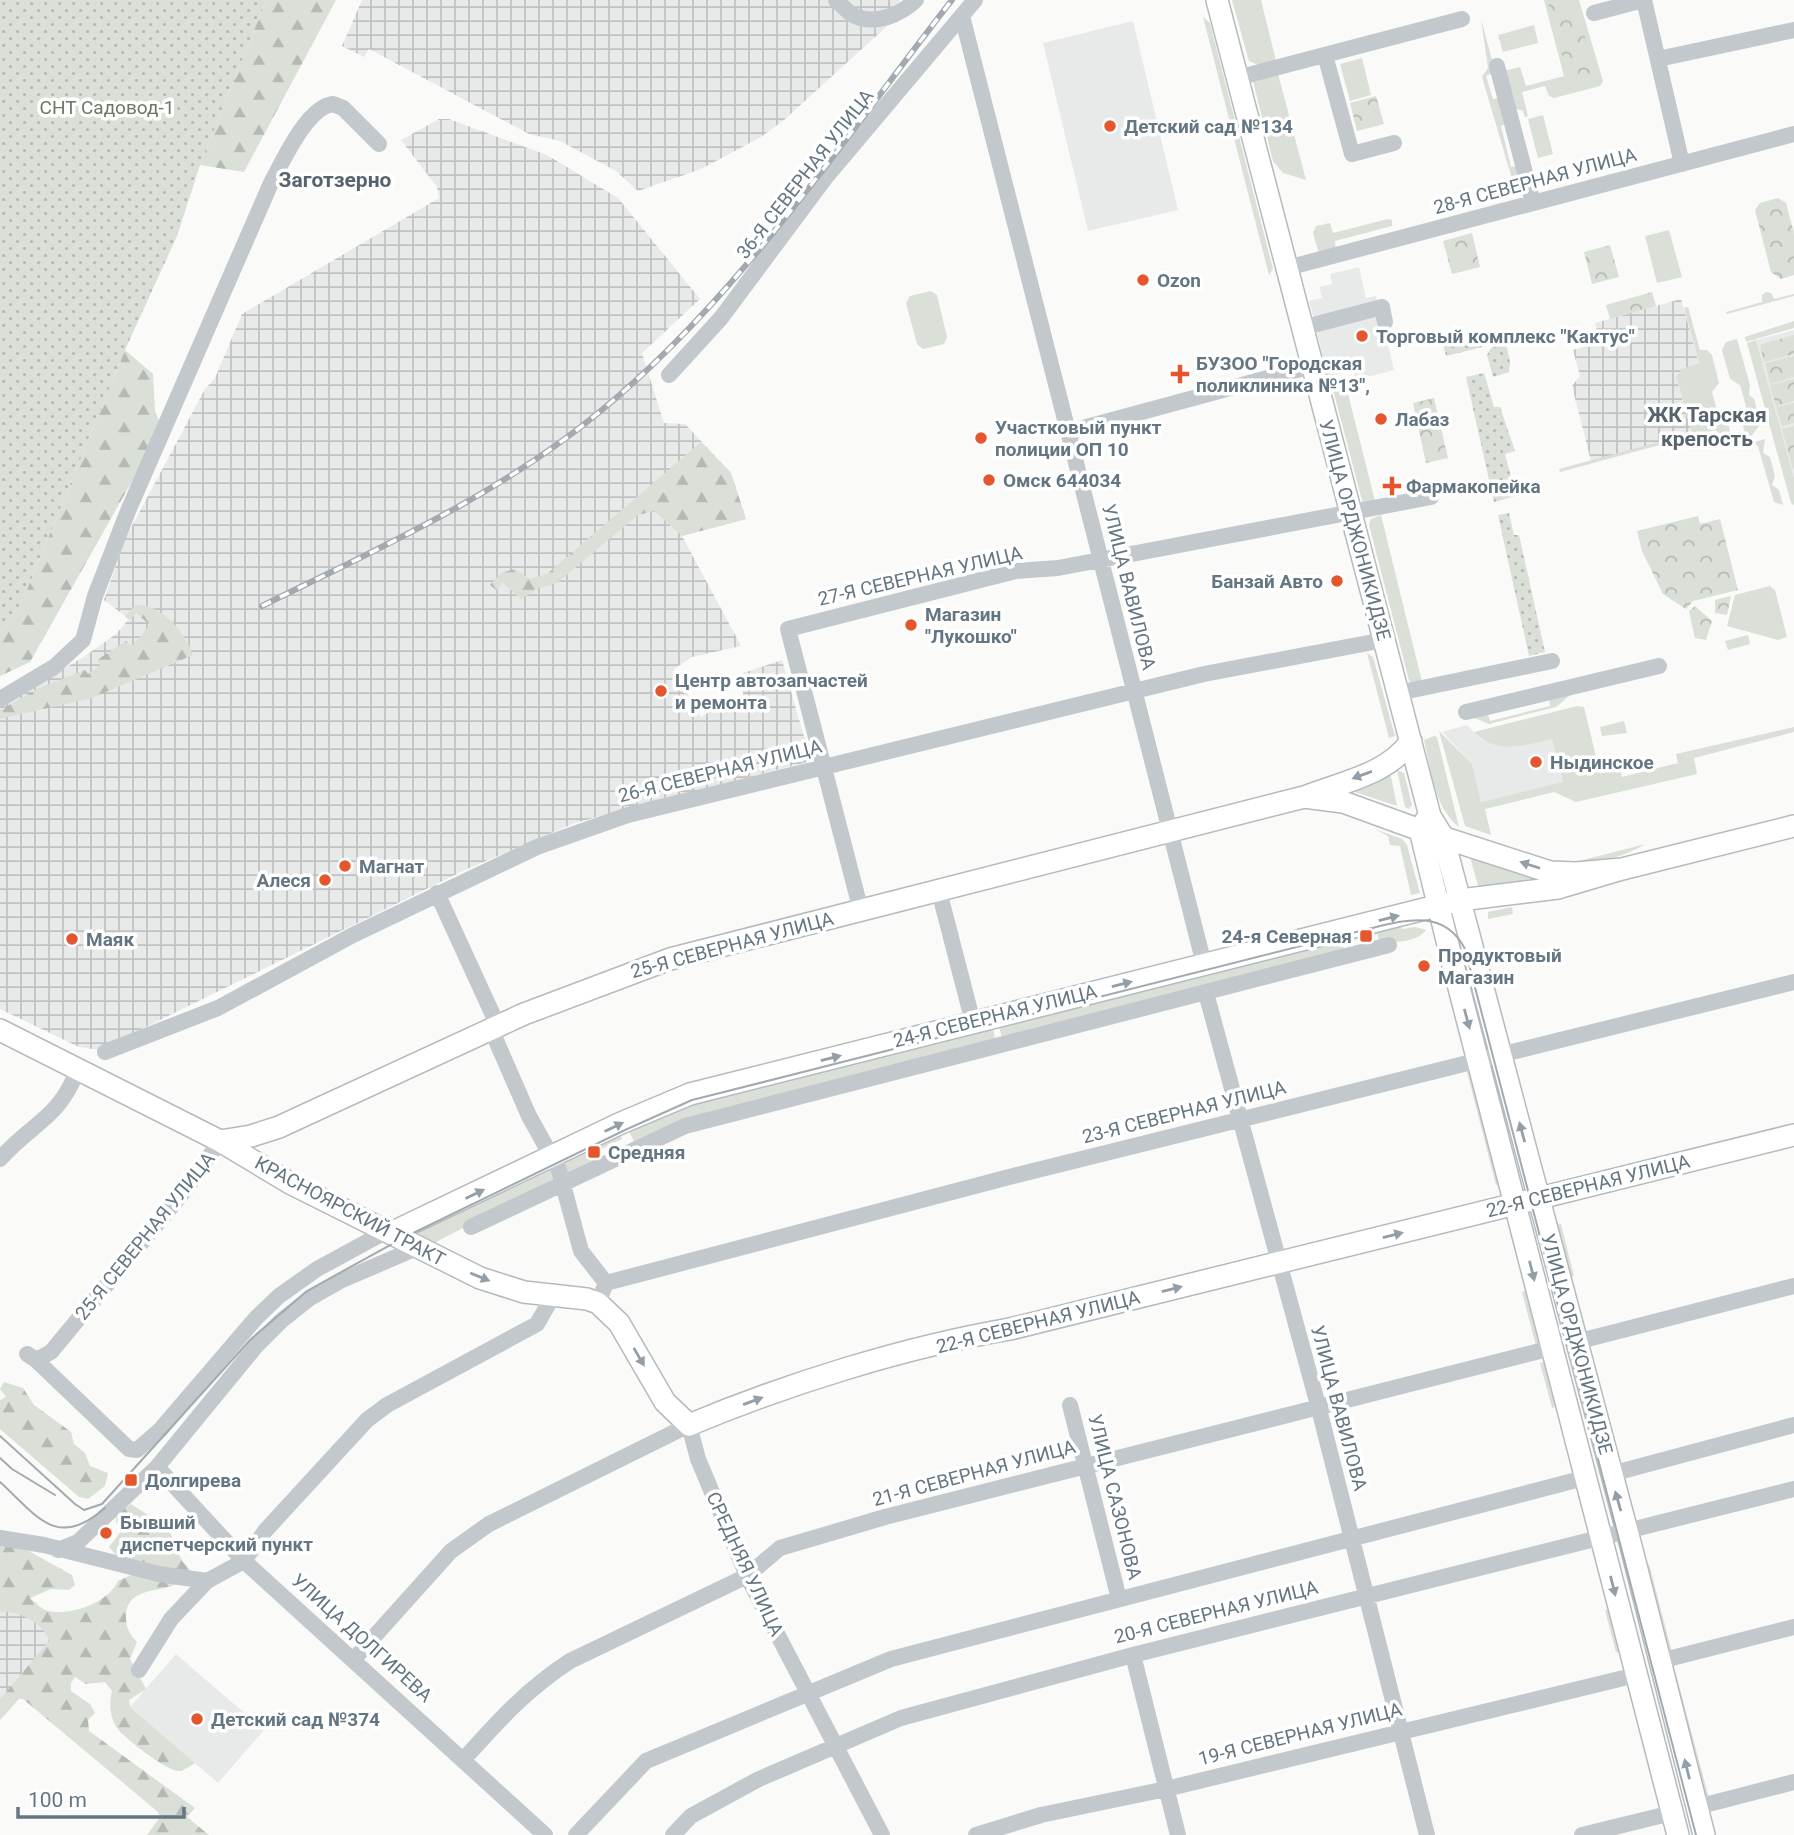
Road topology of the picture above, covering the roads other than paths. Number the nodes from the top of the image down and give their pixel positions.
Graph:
1 (836, 0) edge
2 (916, 0) edge
3 (975, 0) edge
4 (1217, 0) edge
5 (1644, 0) edge
6 (1594, 13) dead end
7 (962, 16) junction
8 (1462, 19) dead end
9 (1794, 30) edge
10 (1325, 55) junction
11 (1658, 59) junction
12 (1497, 66) dead end
13 (1237, 78) junction
14 (1794, 134) edge
15 (1394, 143) dead end
16 (379, 144) dead end
17 (1682, 164) junction
18 (1533, 203) junction
19 (1287, 268) junction
20 (1385, 321) dead end
21 (1302, 328) junction
22 (1312, 366) junction
23 (669, 375) dead end
24 (1068, 432) junction
25 (1431, 497) dead end
26 (1351, 512) junction
27 (1101, 559) junction
28 (1384, 640) junction
29 (1552, 661) dead end
30 (1659, 666) dead end
31 (1134, 690) junction
32 (1398, 693) junction
33 (0, 699) edge
34 (1466, 712) dead end
35 (1411, 741) junction
36 (824, 766) junction
37 (1304, 797) junction
38 (1425, 823) junction
39 (1794, 826) edge
40 (1170, 831) junction
41 (1443, 837) junction
42 (1622, 869) junction
43 (939, 891) junction
44 (436, 893) junction
45 (1521, 894) junction
46 (1460, 900) junction
47 (1438, 906) junction
48 (861, 911) junction
49 (1470, 936) junction
50 (1389, 945) dead end
51 (1204, 964) junction
52 (1794, 982) edge
53 (1206, 993) junction
54 (970, 1011) dead end
55 (495, 1028) junction
56 (0, 1030) edge
57 (105, 1052) dead end
58 (1501, 1055) junction
59 (1478, 1061) junction
60 (78, 1069) junction
61 (1240, 1120) junction
62 (1794, 1135) edge
63 (220, 1140) junction
64 (553, 1156) junction
65 (0, 1159) edge
66 (562, 1183) junction
67 (1539, 1198) junction
68 (1515, 1205) junction
69 (471, 1227) dead end
70 (389, 1232) junction
71 (419, 1247) junction
72 (1279, 1263) junction
73 (1794, 1286) edge
74 (602, 1293) junction
75 (553, 1296) junction
76 (1576, 1342) junction
77 (1552, 1348) junction
78 (1070, 1405) dead end
79 (1319, 1409) junction
80 (689, 1425) junction
81 (1794, 1425) edge
82 (129, 1449) joint
83 (1086, 1465) junction
84 (157, 1467) junction
85 (1611, 1474) junction
86 (1584, 1478) junction
87 (1794, 1489) edge
88 (1627, 1531) junction
89 (0, 1538) edge
90 (1350, 1538) junction
91 (1598, 1538) junction
92 (58, 1550) junction
93 (244, 1561) junction
94 (747, 1576) junction
95 (207, 1581) junction
96 (1366, 1596) junction
97 (1119, 1599) junction
98 (1794, 1628) edge
99 (1133, 1655) junction
100 (354, 1659) junction
101 (1660, 1661) junction
102 (139, 1670) dead end
103 (1636, 1675) junction
104 (807, 1692) junction
105 (1401, 1731) junction
106 (835, 1745) junction
107 (464, 1759) junction
108 (1794, 1782) edge
109 (1166, 1789) junction
110 (1697, 1807) junction
111 (1672, 1813) junction
112 (545, 1835) edge
113 (576, 1835) edge
114 (673, 1835) edge
115 (882, 1835) edge
116 (976, 1835) edge
117 (1178, 1835) edge
118 (1427, 1835) edge
119 (1582, 1835) edge
120 (1678, 1835) edge
121 (1704, 1835) edge

1 - 2 street
3 - 7 street, 36-Я СЕВЕРНАЯ УЛИЦА
4 - 13 main road, УЛИЦА ОРДЖОНИКИДЗЕ
5 - 6 street
5 - 11 street
7 - 23 street, 36-Я СЕВЕРНАЯ УЛИЦА
7 - 24 street, УЛИЦА ВАВИЛОВА
8 - 10 street
9 - 11 street
10 - 13 street
10 - 15 street
11 - 17 street
12 - 18 street
13 - 19 main road, УЛИЦА ОРДЖОНИКИДЗЕ
14 - 17 street, 28-Я СЕВЕРНАЯ УЛИЦА
16 - 33 street
17 - 18 street, 28-Я СЕВЕРНАЯ УЛИЦА
18 - 19 street, 28-Я СЕВЕРНАЯ УЛИЦА
19 - 21 main road, УЛИЦА ОРДЖОНИКИДЗЕ
20 - 21 street
21 - 22 main road, УЛИЦА ОРДЖОНИКИДЗЕ
22 - 24 street
22 - 26 main road, УЛИЦА ОРДЖОНИКИДЗЕ
24 - 27 street, УЛИЦА ВАВИЛОВА
25 - 26 street, 27-Я СЕВЕРНАЯ УЛИЦА
26 - 27 street, 27-Я СЕВЕРНАЯ УЛИЦА
26 - 28 main road, УЛИЦА ОРДЖОНИКИДЗЕ
27 - 31 street, УЛИЦА ВАВИЛОВА
27 - 36 street, 27-Я СЕВЕРНАЯ УЛИЦА
28 - 31 street, 26-Я СЕВЕРНАЯ УЛИЦА
28 - 32 main road, УЛИЦА ОРДЖОНИКИДЗЕ
29 - 32 street
30 - 34 street
31 - 36 street, 26-Я СЕВЕРНАЯ УЛИЦА
31 - 40 street, УЛИЦА ВАВИЛОВА
32 - 35 main road, УЛИЦА ОРДЖОНИКИДЗЕ
35 -> 37 main road
35 - 38 main road, УЛИЦА ОРДЖОНИКИДЗЕ
36 - 44 street, 26-Я СЕВЕРНАЯ УЛИЦА
36 - 48 street
37 - 38 main road, 25-Я СЕВЕРНАЯ УЛИЦА
37 - 40 main road, 25-Я СЕВЕРНАЯ УЛИЦА
38 - 41 main road, УЛИЦА ОРДЖОНИКИДЗЕ
38 - 47 main road, УЛИЦА ОРДЖОНИКИДЗЕ
39 - 42 main road, 24-Я СЕВЕРНАЯ УЛИЦА
40 - 43 main road, 25-Я СЕВЕРНАЯ УЛИЦА
40 - 51 street, УЛИЦА ВАВИЛОВА
42 -> 41 main road, 24-Я СЕВЕРНАЯ УЛИЦА
41 - 46 main road, УЛИЦА ОРДЖОНИКИДЗЕ
42 - 45 main road, 24-Я СЕВЕРНАЯ УЛИЦА
43 - 48 main road, 25-Я СЕВЕРНАЯ УЛИЦА
43 - 54 street
44 - 55 street
44 - 57 street, 26-Я СЕВЕРНАЯ УЛИЦА
45 - 46 main road, 24-Я СЕВЕРНАЯ УЛИЦА
45 - 49 main road
46 - 47 main road, 24-Я СЕВЕРНАЯ УЛИЦА
46 - 49 main road, УЛИЦА ОРДЖОНИКИДЗЕ
51 -> 47 main road, 24-Я СЕВЕРНАЯ УЛИЦА
47 -> 59 main road, УЛИЦА ОРДЖОНИКИДЗЕ
48 - 55 main road, 25-Я СЕВЕРНАЯ УЛИЦА
49 - 58 main road, УЛИЦА ОРДЖОНИКИДЗЕ
50 - 53 street, 24-Я СЕВЕРНАЯ УЛИЦА
64 -> 51 main road, 24-Я СЕВЕРНАЯ УЛИЦА
52 - 58 street, 23-Я СЕВЕРНАЯ УЛИЦА
53 - 61 street, УЛИЦА ВАВИЛОВА
53 - 66 street, 24-Я СЕВЕРНАЯ УЛИЦА
55 - 63 main road, 25-Я СЕВЕРНАЯ УЛИЦА
55 - 64 street
56 - 60 main road, КРАСНОЯРСКИЙ ТРАКТ
58 - 59 street, 23-Я СЕВЕРНАЯ УЛИЦА
67 -> 58 main road, УЛИЦА ОРДЖОНИКИДЗЕ
59 - 61 street, 23-Я СЕВЕРНАЯ УЛИЦА
59 - 68 main road, УЛИЦА ОРДЖОНИКИДЗЕ
60 - 63 main road, КРАСНОЯРСКИЙ ТРАКТ
60 - 65 street
61 - 72 street, УЛИЦА ВАВИЛОВА
61 - 74 street, 23-Я СЕВЕРНАЯ УЛИЦА
62 - 67 main road, 22-Я СЕВЕРНАЯ УЛИЦА
63 - 70 main road, КРАСНОЯРСКИЙ ТРАКТ
63 - 82 street, 25-Я СЕВЕРНАЯ УЛИЦА
64 - 66 street
70 -> 64 main road, 24-Я СЕВЕРНАЯ УЛИЦА
66 - 69 street, 24-Я СЕВЕРНАЯ УЛИЦА
66 - 74 street
67 - 68 main road, 22-Я СЕВЕРНАЯ УЛИЦА
67 - 76 main road, УЛИЦА ОРДЖОНИКИДЗЕ
72 -> 68 main road, 22-Я СЕВЕРНАЯ УЛИЦА
68 -> 77 main road, УЛИЦА ОРДЖОНИКИДЗЕ
70 - 71 main road, КРАСНОЯРСКИЙ ТРАКТ
70 - 82 street, 24-Я СЕВЕРНАЯ УЛИЦА
71 -> 75 main road, КРАСНОЯРСКИЙ ТРАКТ
71 - 84 street
72 - 79 street, УЛИЦА ВАВИЛОВА
80 -> 72 main road, 22-Я СЕВЕРНАЯ УЛИЦА
73 - 76 street
74 - 75 main road, КРАСНОЯРСКИЙ ТРАКТ
74 -> 80 main road
75 - 93 street
76 - 85 main road, УЛИЦА ОРДЖОНИКИДЗЕ
77 - 79 street, 21-Я СЕВЕРНАЯ УЛИЦА
77 - 86 main road, УЛИЦА ОРДЖОНИКИДЗЕ
78 - 83 street, УЛИЦА САЗОНОВА
79 - 83 street, 21-Я СЕВЕРНАЯ УЛИЦА
79 - 90 street, УЛИЦА ВАВИЛОВА
80 - 94 street, СРЕДНЯЯ УЛИЦА
80 - 100 street, 22-Я СЕВЕРНАЯ УЛИЦА
81 - 85 street
83 - 94 street, 21-Я СЕВЕРНАЯ УЛИЦА
83 - 97 street, УЛИЦА САЗОНОВА
84 - 92 street
84 - 93 street, УЛИЦА ДОЛГИРЕВА
88 -> 85 main road, УЛИЦА ОРДЖОНИКИДЗЕ
86 - 90 street, 20-Я СЕВЕРНАЯ УЛИЦА
86 - 91 main road, УЛИЦА ОРДЖОНИКИДЗЕ
87 - 88 street, 20-Я СЕВЕРНАЯ УЛИЦА
88 - 91 street, 20-Я СЕВЕРНАЯ УЛИЦА
88 - 101 main road, УЛИЦА ОРДЖОНИКИДЗЕ
89 - 92 street
90 - 96 street, УЛИЦА ВАВИЛОВА
90 - 97 street, 20-Я СЕВЕРНАЯ УЛИЦА
91 - 96 street, 20-Я СЕВЕРНАЯ УЛИЦА
91 -> 103 main road, УЛИЦА ОРДЖОНИКИДЗЕ
92 - 95 street
93 - 95 street
93 - 100 street, УЛИЦА ДОЛГИРЕВА
94 - 104 street, СРЕДНЯЯ УЛИЦА
94 - 107 street, 21-Я СЕВЕРНАЯ УЛИЦА
95 - 102 street
96 - 99 street, 20-Я СЕВЕРНАЯ УЛИЦА
96 - 105 street, УЛИЦА ВАВИЛОВА
97 - 104 street, 20-Я СЕВЕРНАЯ УЛИЦА
98 - 101 street
99 - 106 street, 20-Я СЕВЕРНАЯ УЛИЦА
99 - 109 street
100 - 107 street, УЛИЦА ДОЛГИРЕВА
110 -> 101 main road, УЛИЦА ОРДЖОНИКИДЗЕ
103 - 105 street, 19-Я СЕВЕРНАЯ УЛИЦА
103 - 111 main road, УЛИЦА ОРДЖОНИКИДЗЕ
104 - 106 street, СРЕДНЯЯ УЛИЦА
104 - 113 street, 20-Я СЕВЕРНАЯ УЛИЦА
105 - 109 street, 19-Я СЕВЕРНАЯ УЛИЦА
105 - 118 street, УЛИЦА ВАВИЛОВА
106 - 114 street, 20-Я СЕВЕРНАЯ УЛИЦА
106 - 115 street, СРЕДНЯЯ УЛИЦА
107 - 112 street, УЛИЦА ДОЛГИРЕВА
108 - 110 street
109 - 116 street, 19-Я СЕВЕРНАЯ УЛИЦА
109 - 117 street
110 - 121 main road, УЛИЦА ОРДЖОНИКИДЗЕ
111 - 119 street
111 - 120 main road, УЛИЦА ОРДЖОНИКИДЗЕ

